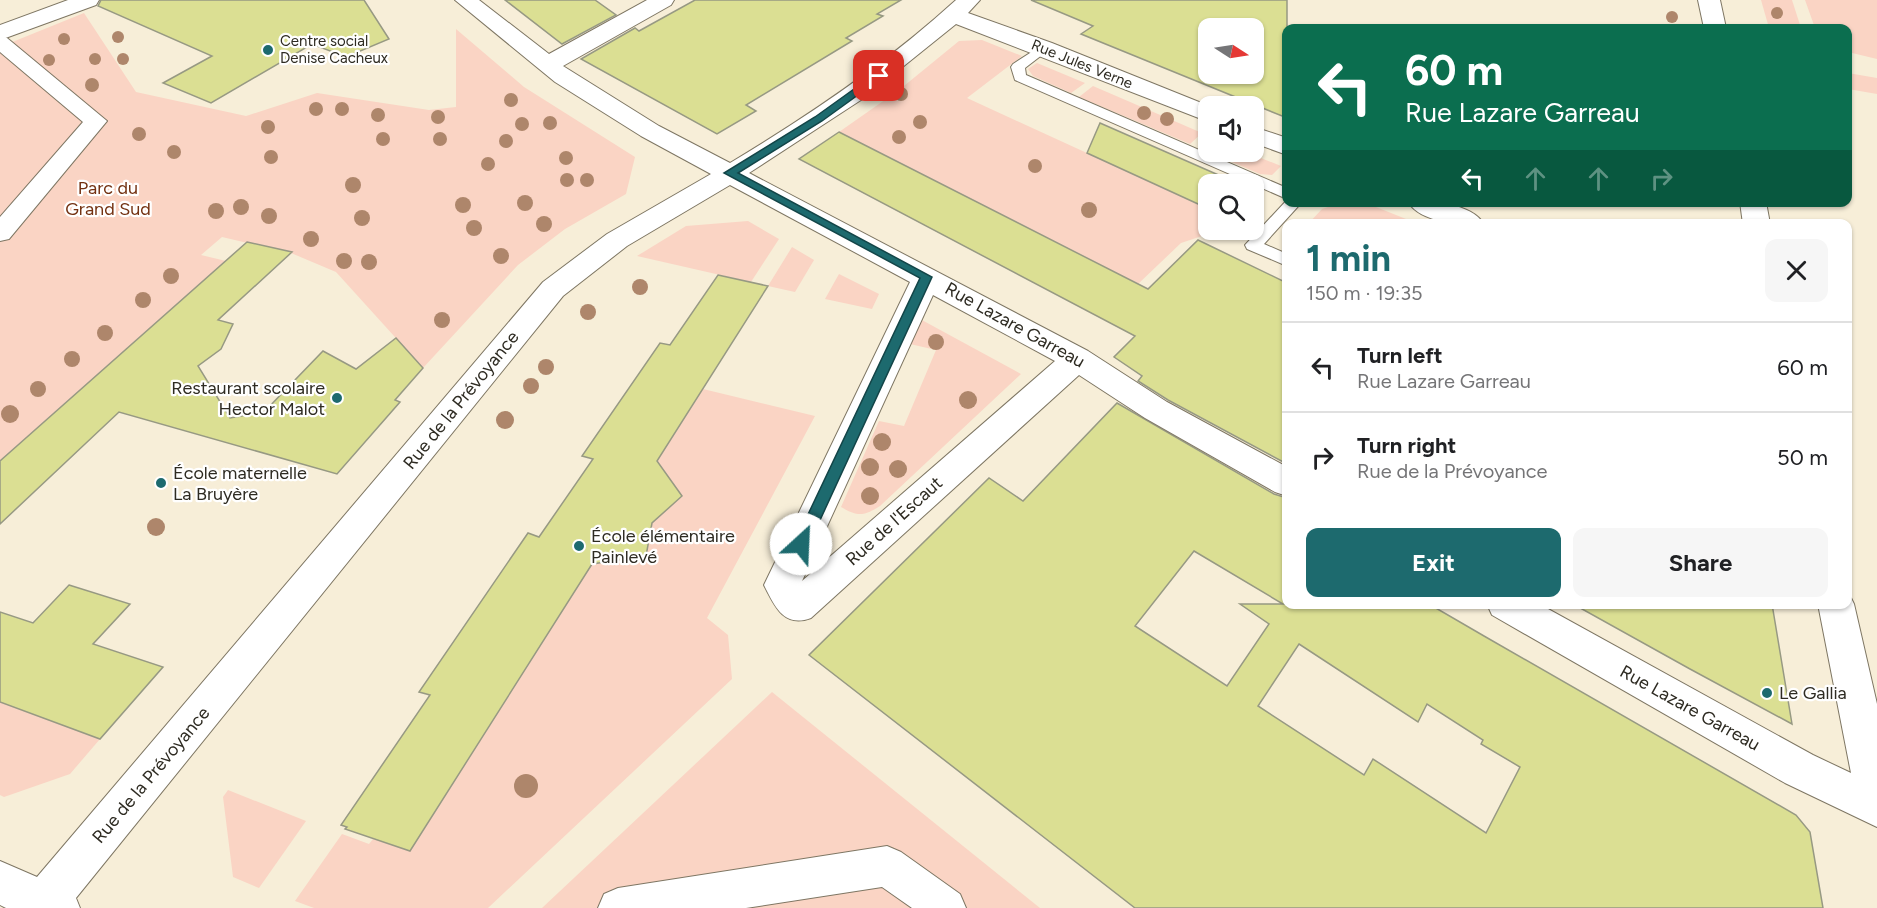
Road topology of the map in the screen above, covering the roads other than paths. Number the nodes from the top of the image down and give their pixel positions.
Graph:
1 (88, 0) edge
2 (466, 0) edge
3 (663, 0) edge
4 (1709, 0) edge
5 (961, 8) edge
6 (1714, 24) edge
7 (0, 33) edge
8 (0, 42) edge
9 (1044, 48) junction
10 (547, 64) junction
11 (1198, 111) edge
12 (1264, 138) edge
13 (1282, 145) edge
14 (730, 173) junction
15 (1282, 192) edge
16 (1289, 207) edge
17 (1432, 207) edge
18 (1460, 219) edge
19 (0, 233) edge
20 (1282, 259) edge
21 (927, 277) junction
22 (1077, 359) junction
23 (1282, 480) edge
24 (1514, 609) edge
25 (1837, 609) edge
26 (1877, 796) edge
27 (1877, 806) edge
28 (0, 884) edge
29 (48, 906) edge
30 (618, 908) edge
31 (946, 908) edge

1 - 7 street
2 - 10 street, Rue Lazare Garreau
3 - 10 street
4 - 6 street
5 - 9 street, Rue Jules Verne
5 - 14 street, Rue de la Prévoyance
8 - 19 street
9 - 11 street, Rue Jules Verne
9 - 15 lane
10 - 14 street, Rue Lazare Garreau
12 - 13 street
14 - 21 street, Rue Lazare Garreau
14 - 29 street, Rue de la Prévoyance
16 - 20 lane
17 - 18 street
21 - 22 street, Rue Lazare Garreau
21 - 22 street, Rue de l'Escaut
22 - 23 street, Rue Lazare Garreau
24 - 27 street, Rue Lazare Garreau
25 - 26 street
28 - 29 street
30 - 31 street

